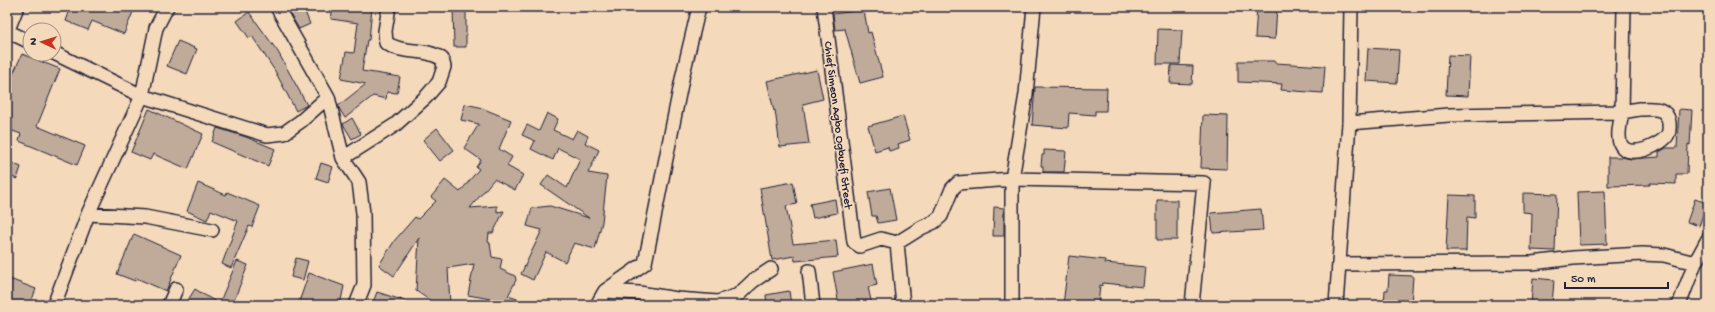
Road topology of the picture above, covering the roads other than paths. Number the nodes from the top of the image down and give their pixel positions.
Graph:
1 (17, 7) edge
2 (167, 7) edge
3 (277, 7) edge
4 (390, 7) edge
5 (699, 7) edge
6 (824, 7) edge
7 (1034, 7) edge
8 (1351, 7) edge
9 (1624, 7) edge
10 (7, 31) edge
11 (22, 38) edge
12 (62, 57) edge
13 (142, 96) junction
14 (328, 97) junction
15 (1349, 123) junction
16 (343, 158) junction
17 (1012, 178) junction
18 (88, 214) junction
19 (212, 230) dead end
20 (1708, 240) edge
21 (897, 243) junction
22 (1695, 263) junction
23 (1340, 264) junction
24 (771, 270) dead end
25 (809, 271) dead end
26 (176, 289) dead end
27 (606, 291) junction
28 (54, 305) edge
29 (169, 305) edge
30 (356, 305) edge
31 (597, 305) edge
32 (813, 305) edge
33 (903, 305) edge
34 (1012, 305) edge
35 (1192, 305) edge
36 (1336, 305) edge
37 (1679, 305) edge

1 - 10 street
2 - 13 street
3 - 14 street
4 - 16 street
5 - 27 street
6 - 21 street, Chief Simeon Agbo Ogbuefi Street
7 - 17 street
8 - 15 street
9 - 15 street
10 - 11 street
12 - 13 street
13 - 14 street
13 - 18 street
14 - 16 street
15 - 23 street
16 - 30 street
17 - 21 street
17 - 34 street
17 - 35 street
18 - 19 street
18 - 28 street
20 - 22 street
21 - 33 street
22 - 23 street
22 - 37 street
23 - 36 street
24 - 27 street
25 - 32 street
26 - 29 street
27 - 31 street

